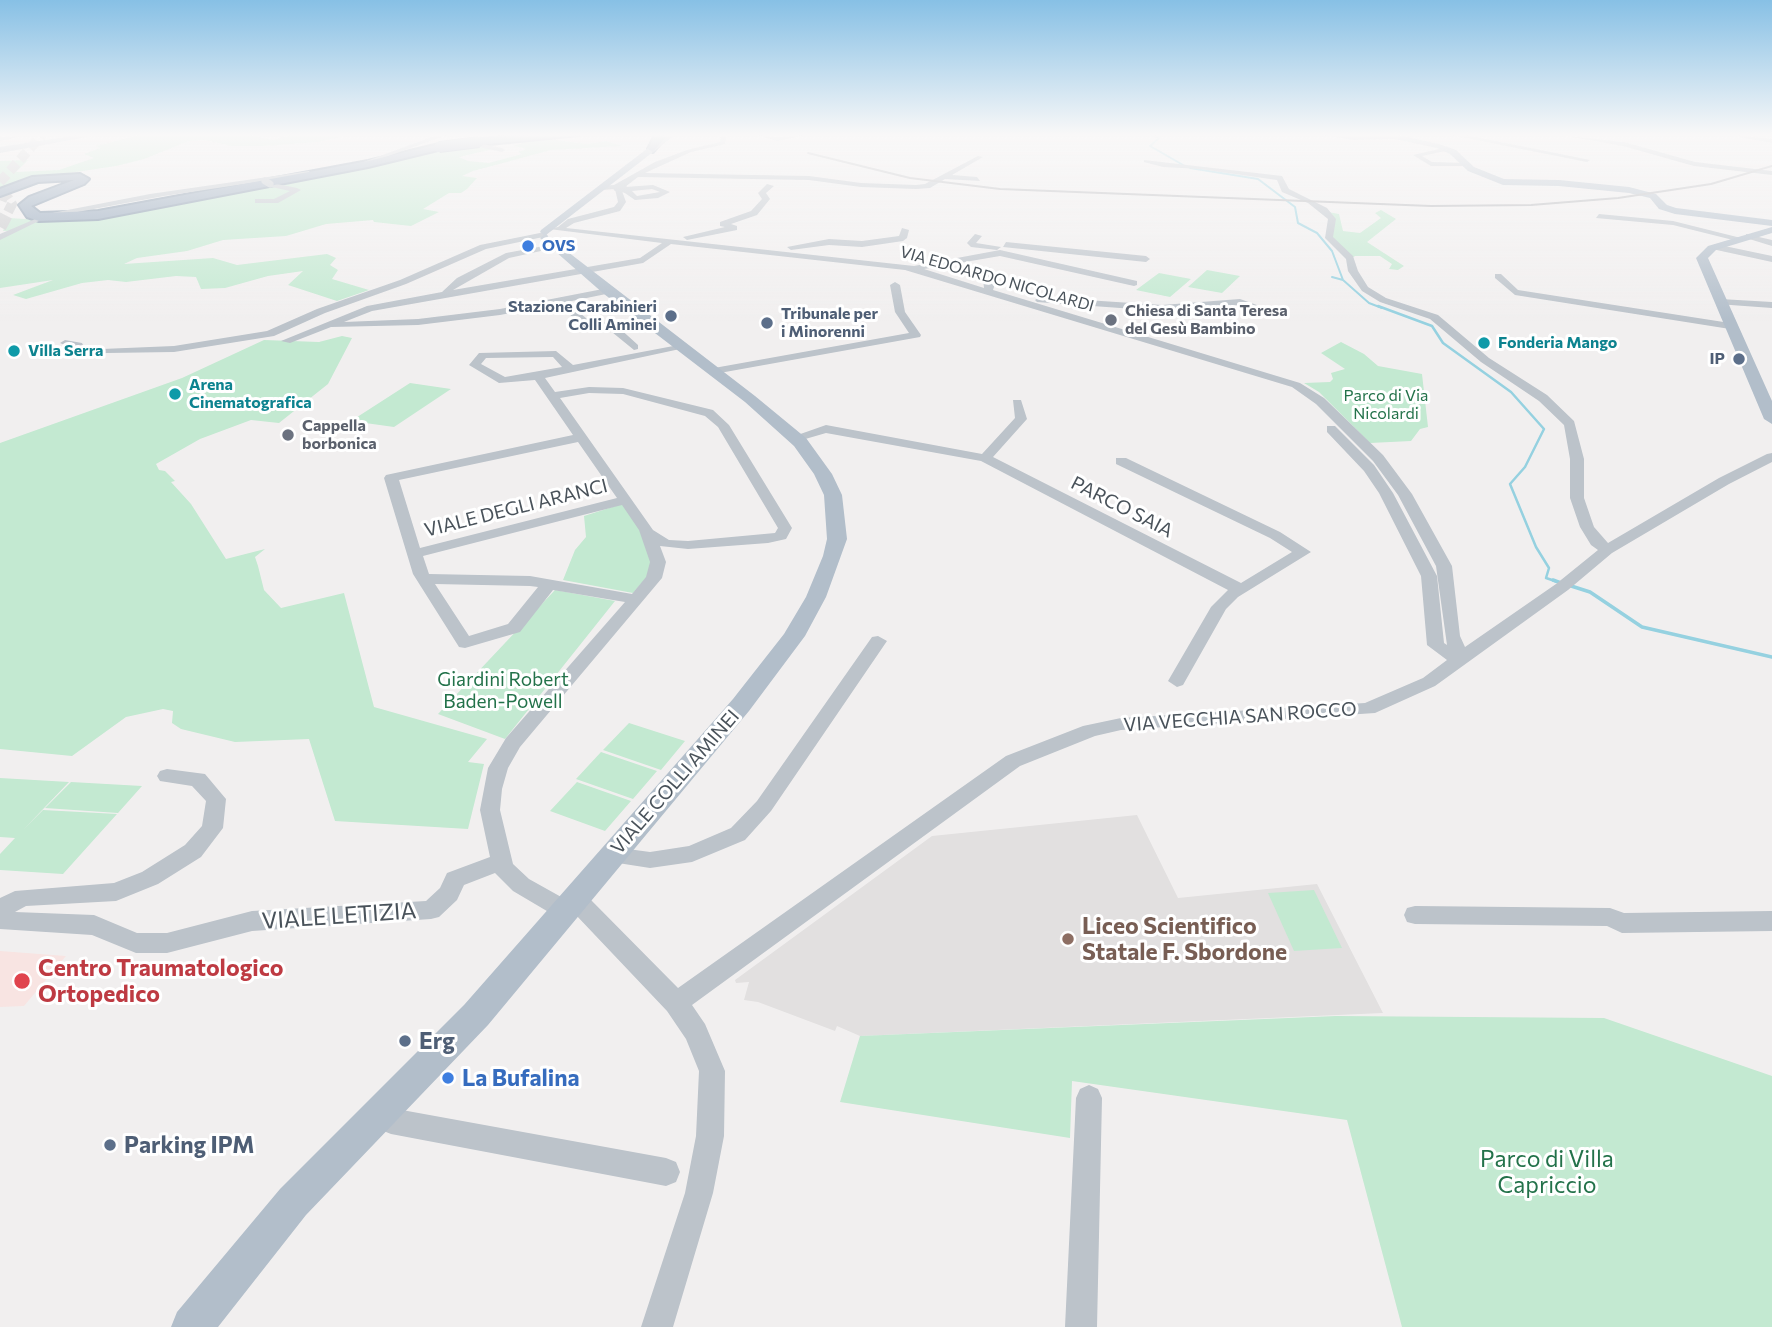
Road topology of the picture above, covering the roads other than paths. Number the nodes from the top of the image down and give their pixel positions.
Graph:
1 (39, 197) edge
2 (153, 197) edge
3 (193, 197) edge
4 (284, 197) edge
5 (603, 197) edge
6 (620, 197) edge
7 (765, 197) edge
8 (1301, 197) edge
9 (1661, 197) edge
10 (1669, 197) edge
11 (258, 201) dead end
12 (1599, 216) dead end
13 (1737, 219) junction
14 (1772, 223) edge
15 (905, 230) dead end
16 (1772, 230) edge
17 (549, 234) junction
18 (978, 236) dead end
19 (0, 237) edge
20 (1745, 238) junction
21 (668, 243) junction
22 (1772, 243) edge
23 (483, 247) junction
24 (1715, 247) junction
25 (1002, 251) junction
26 (774, 252) junction
27 (516, 254) junction
28 (1146, 258) dead end
29 (1770, 264) edge
30 (987, 269) dead end
31 (583, 270) junction
32 (910, 270) junction
33 (419, 275) junction
34 (1497, 276) dead end
35 (530, 278) junction
36 (460, 280) junction
37 (558, 284) dead end
38 (1134, 284) dead end
39 (895, 285) dead end
40 (458, 291) junction
41 (608, 291) junction
42 (443, 294) junction
43 (1002, 299) junction
44 (559, 301) junction
45 (1129, 302) dead end
46 (1720, 302) junction
47 (455, 304) dead end
48 (1772, 305) edge
49 (1266, 310) dead end
50 (644, 319) junction
51 (333, 324) junction
52 (611, 326) junction
53 (1730, 326) junction
54 (286, 341) dead end
55 (65, 343) dead end
56 (680, 346) junction
57 (634, 347) dead end
58 (570, 369) junction
59 (714, 372) junction
60 (538, 376) junction
61 (552, 396) junction
62 (1017, 403) dead end
63 (1772, 419) edge
64 (1346, 427) junction
65 (1329, 428) junction
66 (581, 437) junction
67 (795, 438) junction
68 (1366, 456) junction
69 (1772, 457) edge
70 (985, 458) junction
71 (1121, 461) dead end
72 (626, 500) junction
73 (1405, 528) junction
74 (646, 530) junction
75 (1425, 530) junction
76 (688, 545) junction
77 (1607, 550) junction
78 (415, 554) junction
79 (657, 571) junction
80 (425, 579) junction
81 (550, 583) junction
82 (1241, 590) junction
83 (635, 599) junction
84 (878, 641) dead end
85 (1461, 660) junction
86 (1177, 681) dead end
87 (167, 776) dead end
88 (613, 855) junction
89 (500, 862) junction
90 (569, 906) junction
91 (1415, 915) dead end
92 (1772, 921) edge
93 (676, 1003) junction
94 (1089, 1098) dead end
95 (391, 1121) dead end
96 (666, 1172) dead end
97 (208, 1325) edge
98 (657, 1327) edge
99 (1081, 1327) edge

1 - 3 highway
2 - 19 street
4 - 11 street
5 - 17 main road
6 - 17 street
7 - 21 street
8 - 77 street
9 - 13 main road
10 - 13 main road
12 - 20 street
13 - 14 main road
15 - 26 street
16 - 20 main road
17 - 21 street, VIA EDOARDO NICOLARDI
17 - 23 street
17 - 23 street
17 - 27 street
17 - 31 main road, VIALE COLLI AMINEI
18 - 25 street
20 - 22 street
20 - 24 main road
21 - 26 street, VIA EDOARDO NICOLARDI
21 - 31 street
21 - 32 street, VIA EDOARDO NICOLARDI
23 - 33 street
24 - 29 street
24 - 46 main road
25 - 28 street
25 - 32 street
25 - 38 street
26 - 32 street, VIA EDOARDO NICOLARDI
27 - 35 street
27 - 36 street
30 - 43 street
31 - 35 street
31 - 41 main road, VIALE COLLI AMINEI
32 - 43 street, VIA EDOARDO NICOLARDI
33 - 36 street
33 - 55 street
34 - 53 street
35 - 37 street
35 - 40 street
36 - 42 street
39 - 59 street
40 - 42 street
40 - 47 street
41 - 44 street
41 - 50 main road, VIALE COLLI AMINEI
42 - 51 street
43 - 45 street
43 - 49 street
43 - 64 street, VIA EDOARDO NICOLARDI
43 - 65 street, VIA EDOARDO NICOLARDI
44 - 51 street
44 - 52 street
46 - 48 street
46 - 53 main road
50 - 52 street
50 - 56 main road, VIALE COLLI AMINEI
51 - 54 street
52 - 57 street
53 - 63 main road
56 - 58 street
56 - 59 main road, VIALE COLLI AMINEI
58 - 60 street
58 - 60 street
59 - 67 main road, VIALE COLLI AMINEI
60 - 61 street
61 - 66 street
61 - 76 street
62 - 70 street
64 - 65 street
64 - 68 street, VIA EDOARDO NICOLARDI
65 - 68 street, VIA EDOARDO NICOLARDI
66 - 72 street
66 - 78 street
67 - 70 street, PARCO SAIA
67 - 88 main road, VIALE COLLI AMINEI
68 - 73 street, VIA EDOARDO NICOLARDI
68 - 75 street, VIA EDOARDO NICOLARDI
69 - 77 street, VIA VECCHIA SAN ROCCO
70 - 82 street, PARCO SAIA
71 - 82 street
72 - 74 street
72 - 78 street, VIALE DEGLI ARANCI
73 - 75 street
73 - 85 street, VIA EDOARDO NICOLARDI
74 - 76 street
74 - 79 street
75 - 85 street, VIA EDOARDO NICOLARDI
76 - 79 street
77 - 85 street, VIA VECCHIA SAN ROCCO
78 - 80 street
79 - 83 street
80 - 81 street
80 - 81 street
81 - 83 street
82 - 86 street
83 - 89 street
84 - 88 street
85 - 93 street, VIA VECCHIA SAN ROCCO
87 - 89 street, VIALE LETIZIA
88 - 90 main road, VIALE COLLI AMINEI
89 - 90 street
90 - 93 street
90 - 97 main road, VIALE COLLI AMINEI
91 - 92 street
93 - 98 street
94 - 99 street
95 - 96 street

